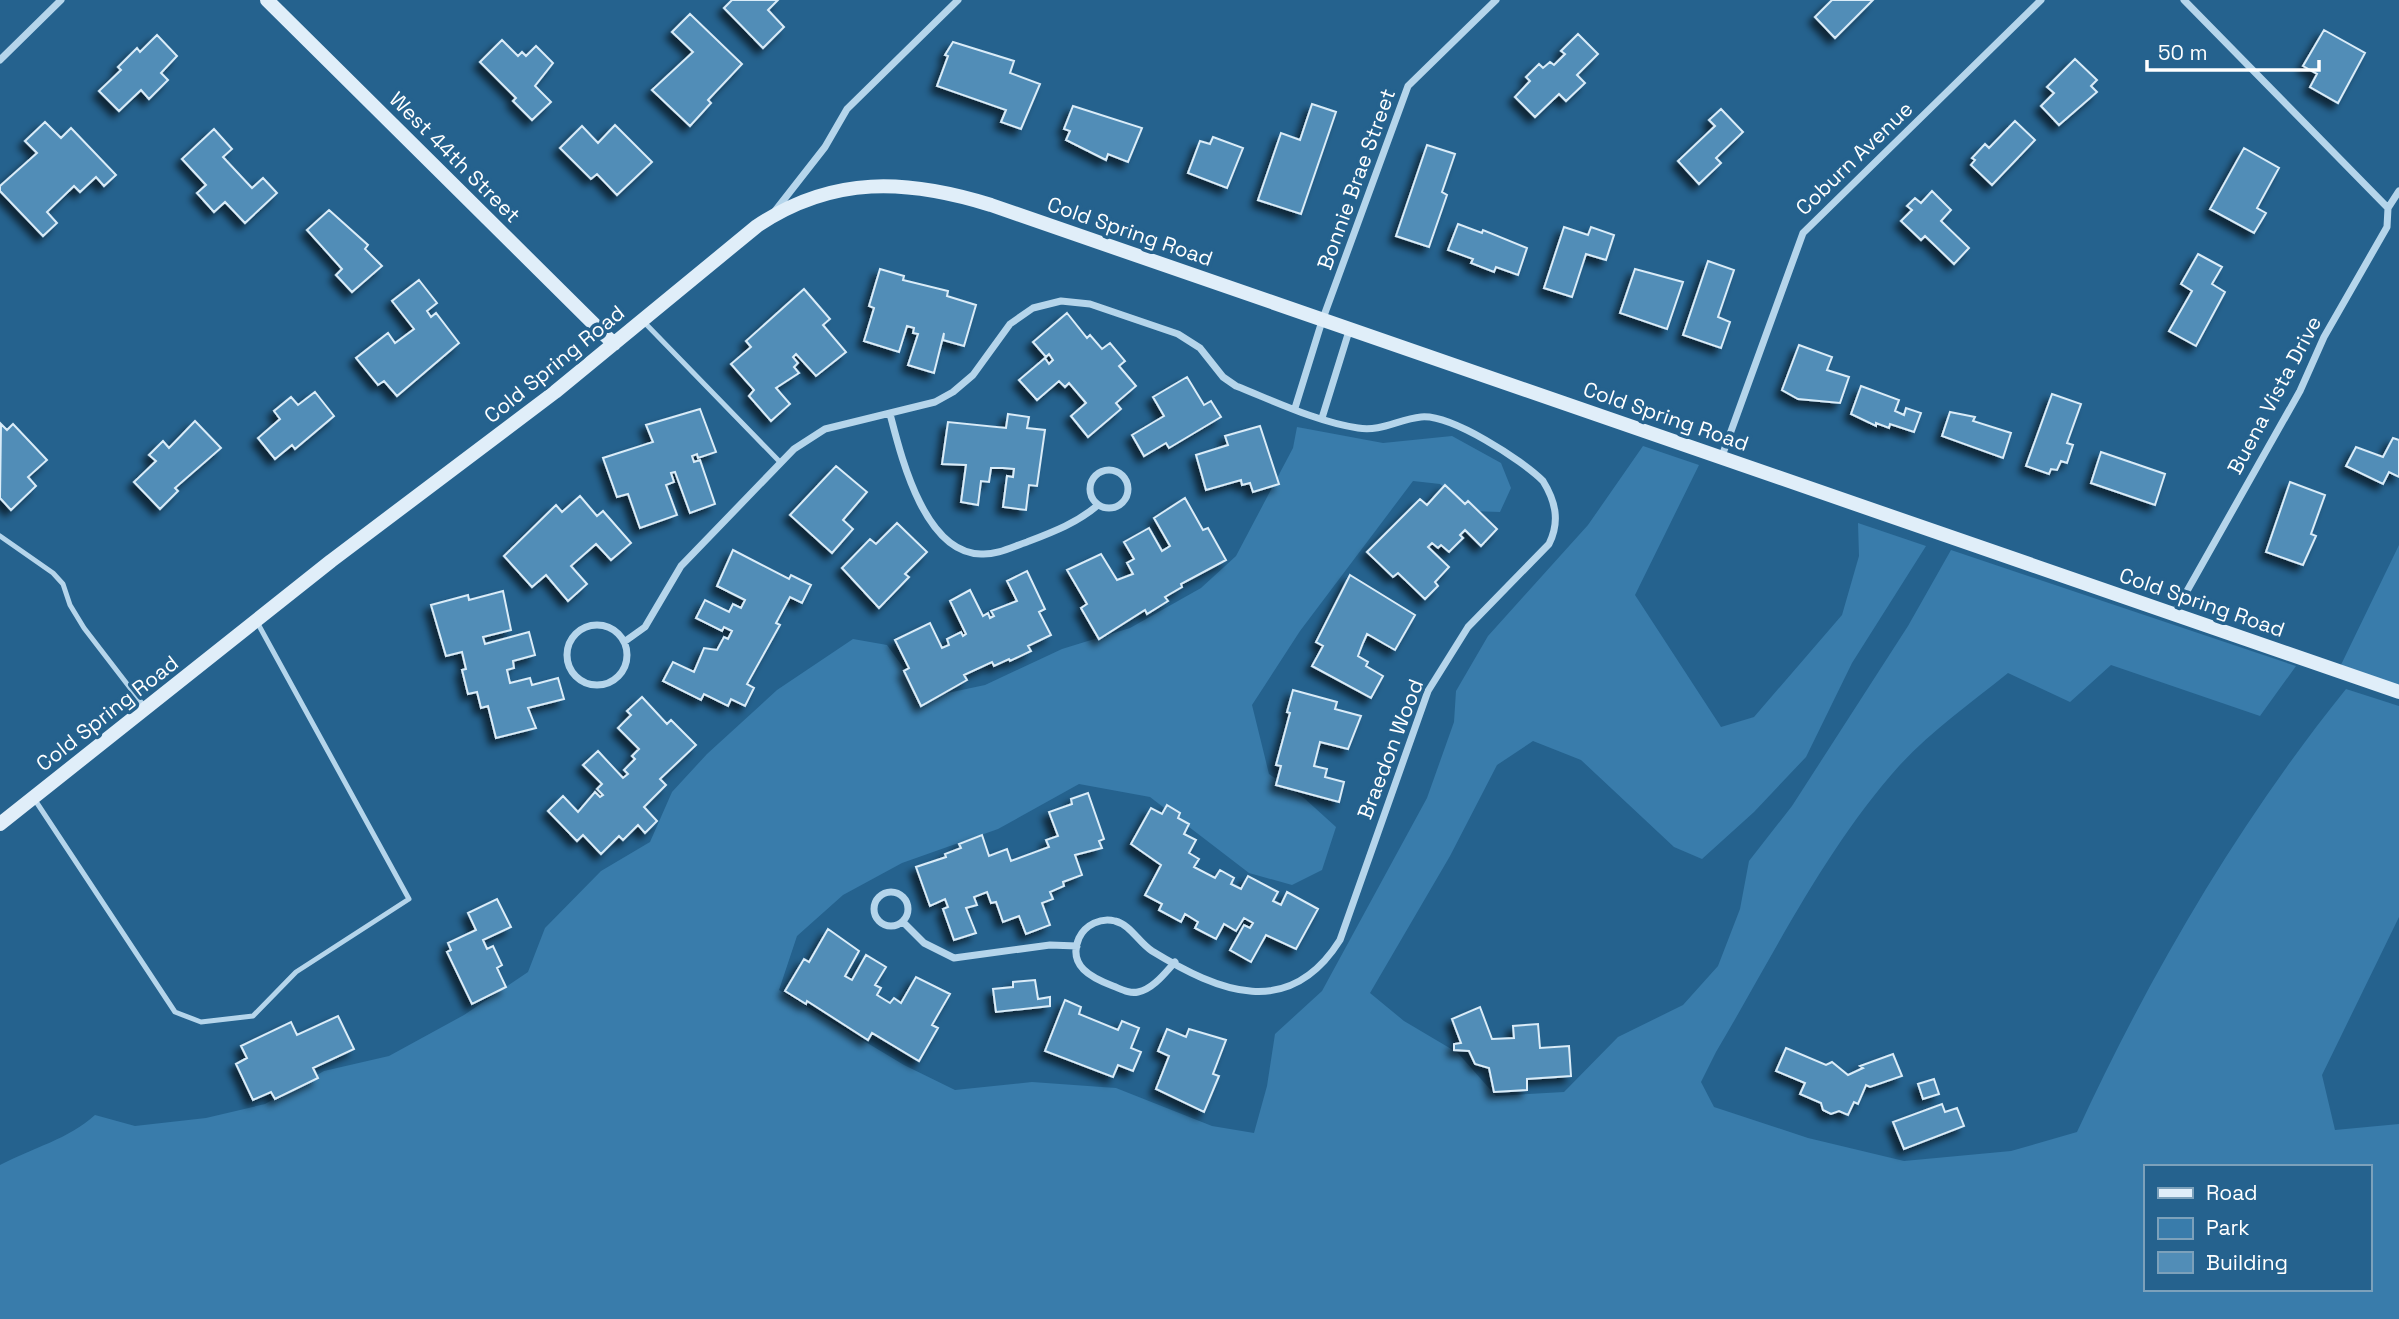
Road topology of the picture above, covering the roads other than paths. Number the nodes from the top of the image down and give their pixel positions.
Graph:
1 (61, 0) edge
2 (267, 0) edge
3 (958, 0) edge
4 (1496, 0) edge
5 (2041, 0) edge
6 (2184, 0) edge
7 (0, 60) edge
8 (2399, 191) edge
9 (2388, 208) junction
10 (770, 217) junction
11 (642, 320) junction
12 (1322, 321) junction
13 (1349, 331) junction
14 (614, 344) junction
15 (1295, 408) junction
16 (890, 414) junction
17 (1322, 418) junction
18 (1722, 456) junction
19 (779, 461) junction
20 (1098, 505) junction
21 (0, 536) edge
22 (2173, 614) junction
23 (257, 622) junction
24 (624, 642) junction
25 (2399, 692) edge
26 (146, 708) junction
27 (33, 797) junction
28 (0, 824) edge
29 (903, 922) junction
30 (1077, 946) junction
31 (1175, 962) junction

1 - 7 street
2 - 14 street, West 44th Street
3 - 10 street
4 - 12 street, Bonnie Brae Street
5 - 18 street, Coburn Avenue
6 - 9 street
8 - 9 street, Buena Vista Drive
9 - 22 street, Buena Vista Drive
10 - 11 street, Cold Spring Road
10 - 12 street, Cold Spring Road
11 - 14 street, Cold Spring Road
11 - 19 lane
12 - 13 street, Cold Spring Road
12 - 15 street, Bonnie Brae Street
13 - 17 street
13 - 18 street, Cold Spring Road
14 - 23 street, Cold Spring Road
15 - 16 street, Braedon Wood
15 - 17 street, Braedon Wood
16 - 19 street, Braedon Wood
16 - 20 street
17 - 31 street, Braedon Wood
18 - 22 street, Cold Spring Road
19 - 24 street, Braedon Wood
20 - 20 street
21 - 26 lane
22 - 25 street, Cold Spring Road
23 - 26 street, Cold Spring Road
23 - 27 lane
24 - 24 street
26 - 27 street, Cold Spring Road
27 - 28 street, Cold Spring Road
29 - 29 street
29 - 30 street
30 - 31 street
30 - 31 street

